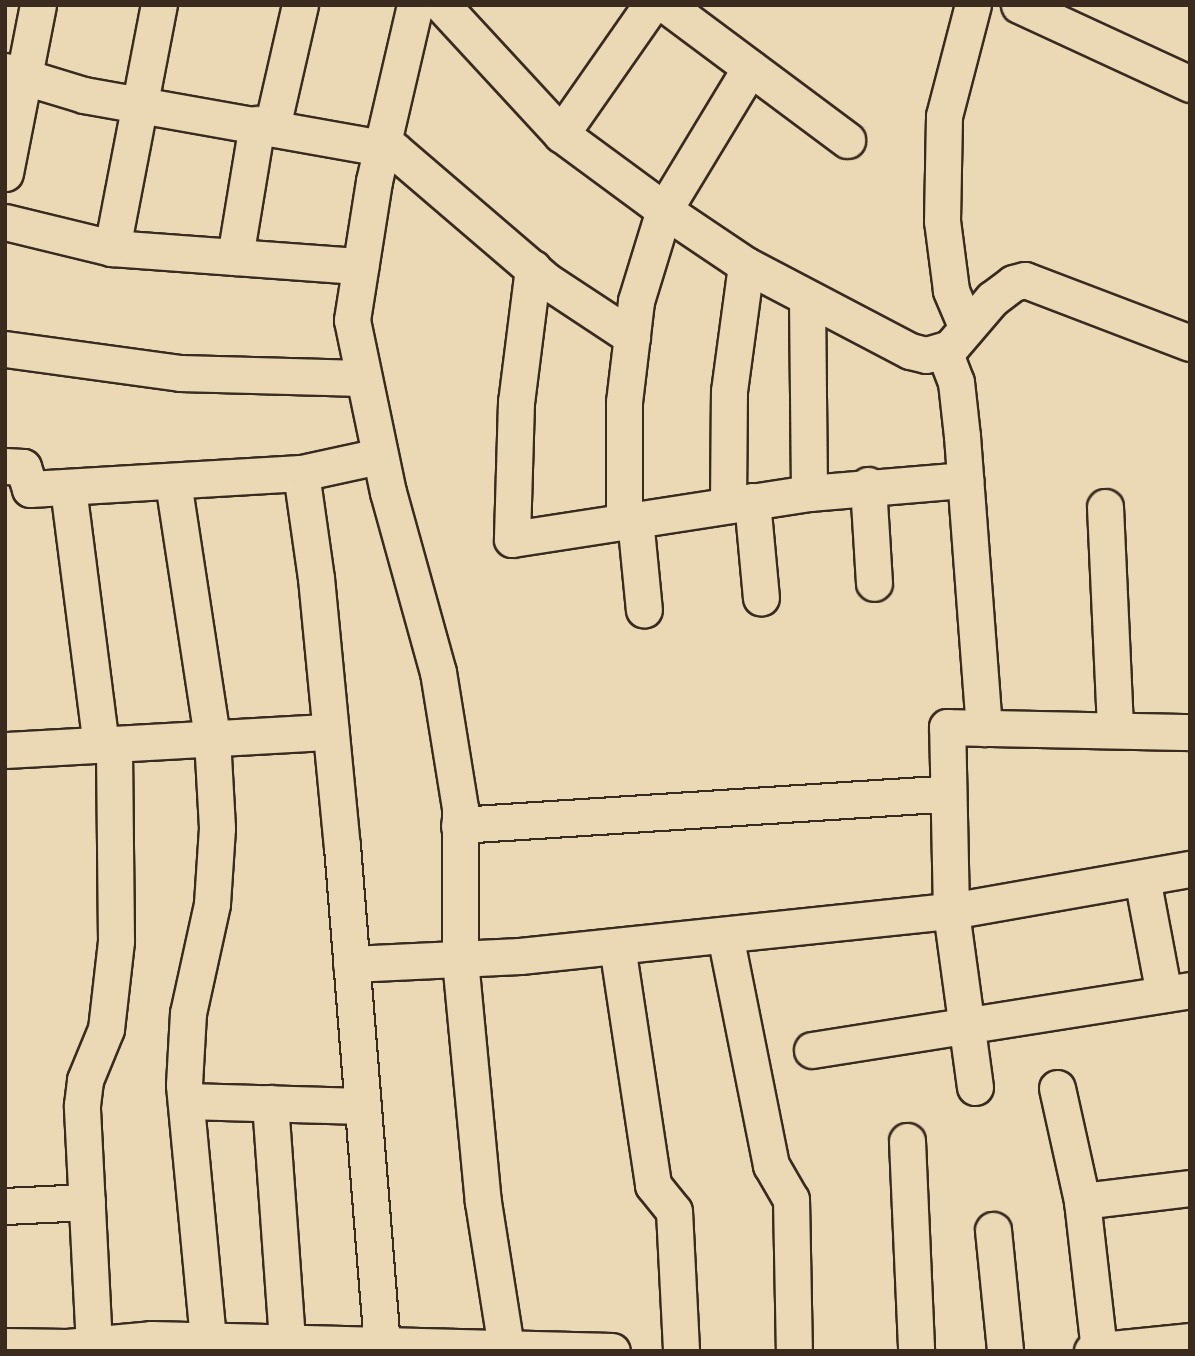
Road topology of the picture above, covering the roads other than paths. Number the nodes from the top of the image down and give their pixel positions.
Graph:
1 (38, 5) edge
2 (159, 5) edge
3 (300, 5) edge
4 (415, 5) edge
5 (442, 5) edge
6 (651, 5) edge
7 (666, 5) edge
8 (973, 5) edge
9 (1019, 5) edge
10 (750, 68) junction
11 (15, 74) edge
12 (1190, 84) edge
13 (140, 104) junction
14 (265, 125) junction
15 (561, 134) junction
16 (847, 139) dead end
17 (381, 145) junction
18 (5, 173) edge
19 (664, 210) junction
20 (5, 222) edge
21 (112, 248) junction
22 (235, 257) junction
23 (746, 265) junction
24 (360, 266) junction
25 (533, 268) junction
26 (807, 299) junction
27 (632, 337) junction
28 (955, 339) junction
29 (1190, 343) edge
30 (5, 349) edge
31 (362, 378) junction
32 (379, 456) junction
33 (5, 466) edge
34 (300, 473) junction
35 (965, 480) junction
36 (173, 482) junction
37 (868, 485) junction
38 (68, 488) junction
39 (809, 493) junction
40 (740, 502) junction
41 (1105, 507) dead end
42 (629, 520) junction
43 (874, 583) dead end
44 (761, 598) dead end
45 (644, 610) dead end
46 (984, 728) junction
47 (1115, 730) junction
48 (331, 732) junction
49 (1190, 732) edge
50 (212, 738) junction
51 (107, 744) junction
52 (5, 750) edge
53 (948, 793) junction
54 (459, 825) junction
55 (1190, 869) edge
56 (1142, 878) junction
57 (951, 911) junction
58 (725, 935) junction
59 (617, 946) junction
60 (460, 960) junction
61 (351, 964) junction
62 (1177, 992) edge
63 (964, 1028) junction
64 (812, 1050) dead end
65 (975, 1087) dead end
66 (1057, 1088) dead end
67 (186, 1101) junction
68 (270, 1103) junction
69 (363, 1106) junction
70 (908, 1141) dead end
71 (1190, 1188) edge
72 (1082, 1201) junction
73 (87, 1202) junction
74 (5, 1206) edge
75 (993, 1230) dead end
76 (208, 1340) junction
77 (1190, 1341) edge
78 (266, 1345) edge
79 (382, 1345) junction
80 (5, 1346) edge
81 (94, 1346) junction
82 (506, 1348) junction
83 (575, 1350) edge
84 (1099, 1350) edge
85 (612, 1351) edge
86 (681, 1351) edge
87 (794, 1351) edge
88 (916, 1351) edge
89 (1005, 1351) edge
90 (1092, 1351) edge

1 - 11 street
2 - 13 street
3 - 14 street
4 - 17 street
5 - 15 street
6 - 15 street
7 - 10 street
8 - 28 street
9 - 12 street
10 - 16 street
10 - 19 street
11 - 13 street
11 - 18 street
13 - 14 street
13 - 21 street
14 - 17 street
14 - 22 street
15 - 19 street
17 - 24 street
17 - 25 street
19 - 23 street
19 - 27 street
20 - 21 street
21 - 22 street
22 - 24 street
23 - 26 street
23 - 40 street
24 - 31 street
25 - 27 street
25 - 42 street
26 - 28 street
26 - 39 street
27 - 42 street
28 - 29 street
28 - 35 street
30 - 31 street
31 - 32 street
32 - 34 street
32 - 54 street
33 - 38 street
34 - 36 street
34 - 48 street
35 - 37 street
35 - 46 street
36 - 38 street
36 - 50 street
37 - 39 street
37 - 43 street
38 - 51 street
39 - 40 street
40 - 42 street
40 - 44 street
41 - 47 street
42 - 45 street
46 - 47 street
46 - 53 street
47 - 49 street
48 - 50 street
48 - 61 street
50 - 51 street
50 - 67 street
51 - 52 street
51 - 73 street
53 - 54 street
53 - 57 street
54 - 60 street
55 - 56 street
56 - 57 street
56 - 62 street
57 - 58 street
57 - 63 street
58 - 59 street
58 - 87 street
59 - 60 street
59 - 86 street
60 - 61 street
60 - 82 street
61 - 69 street
62 - 63 street
63 - 64 street
63 - 65 street
66 - 72 street
67 - 68 street
67 - 76 street
68 - 69 street
68 - 78 street
69 - 79 street
70 - 88 street
71 - 72 street
72 - 84 street
73 - 74 street
73 - 81 street
75 - 89 street
76 - 78 street
76 - 81 street
77 - 84 street
78 - 79 street
79 - 82 street
80 - 81 street
82 - 83 street
83 - 85 street
84 - 90 street

